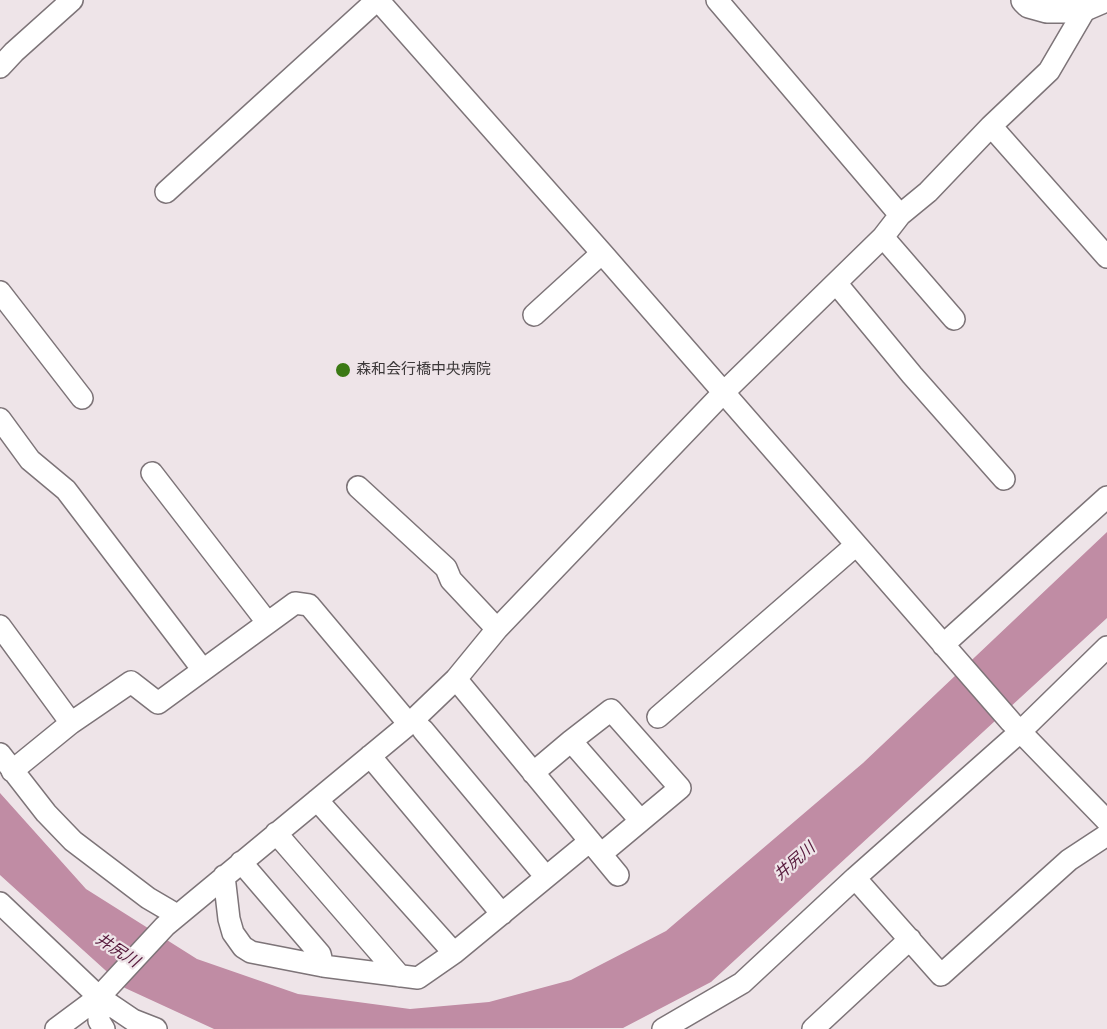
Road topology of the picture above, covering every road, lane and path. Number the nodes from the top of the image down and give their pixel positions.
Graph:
1 (72, 0) edge
2 (377, 0) edge
3 (717, 0) edge
4 (1025, 0) edge
5 (1094, 3) edge
6 (0, 67) edge
7 (991, 126) junction
8 (166, 192) dead end
9 (900, 215) junction
10 (884, 237) junction
11 (602, 253) junction
12 (1107, 257) edge
13 (836, 283) junction
14 (0, 292) edge
15 (534, 315) dead end
16 (954, 319) dead end
17 (723, 393) junction
18 (82, 398) dead end
19 (0, 419) edge
20 (152, 473) dead end
21 (1004, 479) dead end
22 (358, 487) dead end
23 (1107, 497) edge
24 (856, 545) junction
25 (267, 622) junction
26 (0, 626) edge
27 (497, 629) junction
28 (1107, 647) edge
29 (946, 649) junction
30 (203, 670) junction
31 (456, 679) junction
32 (658, 717) dead end
33 (71, 723) junction
34 (1016, 726) junction
35 (416, 727) junction
36 (571, 741) junction
37 (370, 756) junction
38 (6, 762) edge
39 (533, 773) junction
40 (317, 800) junction
41 (640, 820) junction
42 (1107, 821) edge
43 (276, 833) junction
44 (1107, 835) edge
45 (595, 847) junction
46 (241, 862) junction
47 (618, 875) dead end
48 (224, 876) junction
49 (546, 877) junction
50 (855, 878) junction
51 (0, 903) edge
52 (502, 914) junction
53 (171, 920) junction
54 (910, 939) junction
55 (454, 954) junction
56 (323, 966) junction
57 (400, 976) junction
58 (101, 995) junction
59 (827, 1025) edge
60 (56, 1029) edge
61 (104, 1029) edge
62 (156, 1029) edge
63 (663, 1029) edge

1 - 6 street
2 - 8 street
2 - 11 street
3 - 9 street
4 - 5 street
5 - 7 street
7 - 9 street
7 - 12 street
9 - 10 street
10 - 13 street
10 - 16 street
11 - 15 street
11 - 17 street
13 - 17 street
13 - 21 street
14 - 18 street
17 - 24 street
17 - 27 street
19 - 30 street
20 - 25 street
22 - 27 street
23 - 29 street
24 - 29 street
24 - 32 street
25 - 30 street
25 - 35 street
26 - 33 street
27 - 31 street
28 - 34 street
29 - 34 street
30 - 33 street
31 - 35 street
31 - 39 street
33 - 38 street
34 - 42 street
34 - 50 street
35 - 37 street
35 - 49 street
36 - 39 street
36 - 41 street
36 - 41 street
37 - 40 street
37 - 52 street
38 - 53 street
39 - 45 street
40 - 43 street
40 - 55 street
41 - 45 street
43 - 46 street
43 - 57 street
44 - 54 street
45 - 47 street
45 - 49 street
46 - 48 street
46 - 56 street
48 - 53 street
48 - 56 street
49 - 52 street
50 - 54 street
50 - 63 street
51 - 58 street
52 - 55 street
53 - 58 street
54 - 59 street
55 - 57 street
56 - 57 street
58 - 60 street
58 - 61 street
58 - 62 street

